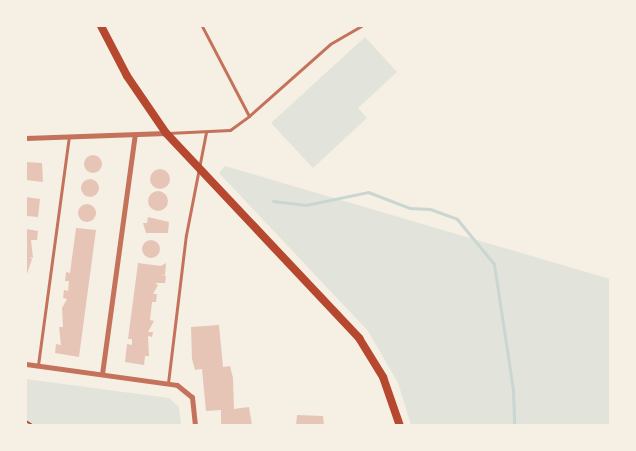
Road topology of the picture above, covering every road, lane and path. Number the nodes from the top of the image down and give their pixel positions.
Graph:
1 (101, 26) edge
2 (202, 26) edge
3 (361, 26) edge
4 (249, 116) junction
5 (206, 132) junction
6 (166, 133) junction
7 (135, 134) junction
8 (69, 136) junction
9 (26, 138) edge
10 (196, 166) junction
11 (26, 364) edge
12 (38, 365) junction
13 (102, 374) junction
14 (168, 383) junction
15 (26, 421) edge
16 (34, 426) edge
17 (195, 426) edge
18 (400, 426) edge

1 - 6 main road
2 - 4 lane
3 - 4 lane
4 - 5 lane
5 - 6 lane
5 - 10 lane
6 - 7 street
6 - 10 main road
7 - 8 street
7 - 13 street
8 - 9 street
8 - 12 lane
10 - 14 lane
10 - 18 main road
11 - 12 street
12 - 13 street
13 - 14 street
14 - 17 street
15 - 16 path

